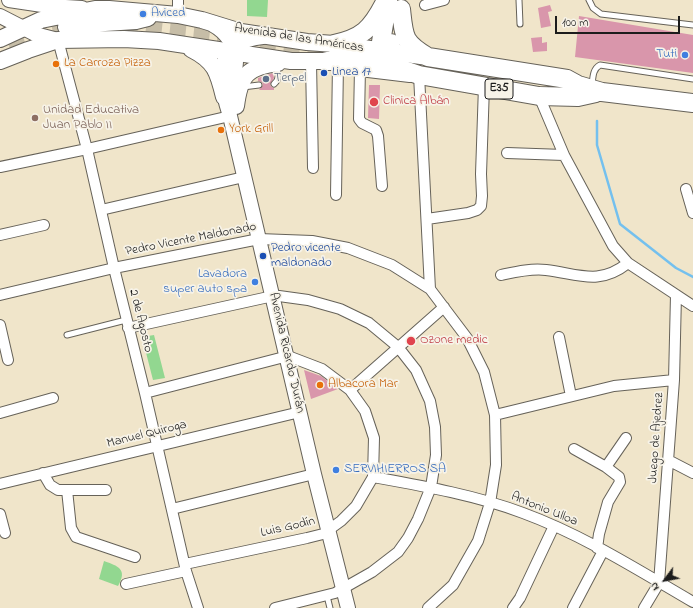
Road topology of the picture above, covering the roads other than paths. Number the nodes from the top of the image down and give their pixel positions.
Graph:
1 (9, 0) edge
2 (444, 0) edge
3 (519, 0) edge
4 (589, 0) edge
5 (394, 2) edge
6 (122, 5) edge
7 (425, 5) dead end
8 (95, 9) junction
9 (174, 10) edge
10 (0, 16) edge
11 (202, 20) junction
12 (520, 24) dead end
13 (693, 25) edge
14 (22, 28) junction
15 (62, 34) junction
16 (278, 37) junction
17 (334, 44) junction
18 (184, 45) junction
19 (232, 50) junction
20 (383, 51) junction
21 (2, 52) edge
22 (291, 61) junction
23 (325, 62) junction
24 (274, 63) junction
25 (422, 66) junction
26 (360, 68) junction
27 (693, 78) edge
28 (274, 84) dead end
29 (259, 85) dead end
30 (484, 86) junction
31 (238, 88) junction
32 (587, 91) junction
33 (539, 96) junction
34 (693, 103) edge
35 (230, 106) junction
36 (87, 149) junction
37 (507, 153) dead end
38 (564, 155) junction
39 (0, 167) edge
40 (313, 168) dead end
41 (244, 177) junction
42 (382, 186) dead end
43 (686, 188) dead end
44 (336, 195) dead end
45 (100, 210) junction
46 (693, 213) edge
47 (426, 219) junction
48 (44, 226) dead end
49 (0, 235) edge
50 (262, 239) junction
51 (628, 263) junction
52 (114, 268) junction
53 (500, 275) dead end
54 (430, 290) junction
55 (0, 295) edge
56 (676, 295) junction
57 (276, 296) junction
58 (693, 306) edge
59 (444, 307) junction
60 (127, 324) junction
61 (0, 325) edge
62 (67, 335) dead end
63 (560, 337) dead end
64 (398, 347) junction
65 (291, 357) junction
66 (8, 360) dead end
67 (674, 380) junction
68 (350, 390) junction
69 (145, 392) junction
70 (571, 396) junction
71 (53, 398) dead end
72 (300, 412) junction
73 (0, 413) edge
74 (496, 415) junction
75 (626, 438) dead end
76 (157, 446) junction
77 (574, 448) dead end
78 (668, 460) junction
79 (606, 467) junction
80 (43, 473) junction
81 (693, 473) edge
82 (314, 474) junction
83 (372, 477) junction
84 (0, 484) edge
85 (431, 487) junction
86 (67, 490) junction
87 (106, 490) dead end
88 (490, 502) junction
89 (172, 508) junction
90 (0, 514) edge
91 (554, 526) junction
92 (328, 531) junction
93 (5, 533) dead end
94 (600, 549) junction
95 (135, 557) dead end
96 (186, 567) junction
97 (659, 583) junction
98 (126, 584) dead end
99 (345, 588) junction
100 (327, 596) junction
101 (693, 602) edge
102 (198, 608) edge
103 (275, 608) edge
104 (330, 608) edge
105 (348, 608) edge
106 (353, 608) edge
107 (428, 608) edge
108 (513, 608) edge
109 (573, 608) edge
110 (644, 608) edge

1 - 8 street
2 - 7 street
3 - 12 lane
4 - 13 lane
5 - 17 highway
5 - 20 highway
5 - 25 highway, E35
6 - 8 main road, Avenida de las Américas
6 - 9 main road, Avenida de las Américas
8 - 14 main road, Avenida de las Américas
9 - 11 main road, Avenida de las Américas
9 - 15 main road
10 - 14 street
11 - 16 main road, Avenida de las Américas
11 - 19 street
14 - 15 street
14 - 21 main road, Avenida de las Américas
15 - 18 main road, Avenida de las Américas
15 - 21 main road, Avenida de las Américas
15 - 36 street, 2 de Agosto
16 - 17 main road, Avenida de las Américas
16 - 19 street
17 - 20 main road, Avenida de las Américas
18 - 19 main road, Avenida de las Américas
18 - 35 main road
19 - 22 main road, Avenida de las Américas
19 - 35 street
20 - 23 highway
20 - 25 highway, E35
22 - 23 main road, Avenida de las Américas
22 - 24 main road
23 - 26 main road, Avenida de las Américas
23 - 40 street
23 - 44 street
24 - 28 lane
24 - 31 main road
25 - 26 main road, Avenida de las Américas
25 - 30 highway, Avenida de las Américas / E35
25 - 32 highway, Avenida de las Américas / E35
25 - 47 street
26 - 42 street
27 - 32 lane
29 - 31 lane
30 - 33 highway, Avenida de las Américas / E35
30 - 47 street
31 - 35 main road
32 - 33 highway, Avenida de las Américas / E35
32 - 34 highway, E35
33 - 38 street
35 - 36 street
35 - 41 street, Avenida Ricardo Durán
35 - 50 street, Avenida Ricardo Durán
36 - 39 street
36 - 45 street, 2 de Agosto
37 - 38 street
38 - 51 street
41 - 45 street
41 - 50 street, Avenida Ricardo Durán
43 - 46 street
45 - 52 street, 2 de Agosto
47 - 54 street
48 - 49 street
50 - 52 street, Pedro Vicente Maldonado
50 - 54 street, Pedro Vicente Maldonado
50 - 57 street, Avenida Ricardo Durán
51 - 53 street
51 - 56 street
52 - 55 street, Pedro Vicente Maldonado
52 - 60 street, 2 de Agosto
54 - 59 street, Pedro Vicente Maldonado
56 - 58 street
56 - 67 street, Juego de Ajedrez
57 - 60 street
57 - 64 street
57 - 65 street, Avenida Ricardo Durán
59 - 64 street
59 - 74 street, Pedro Vicente Maldonado
60 - 62 lane
60 - 69 street, 2 de Agosto
61 - 66 street
63 - 70 street
64 - 68 street
64 - 85 street
65 - 68 street, Luis Godín
65 - 69 street
65 - 72 street, Avenida Ricardo Durán
65 - 92 street, Avenida Ricardo Durán
67 - 70 street
67 - 78 street, Juego de Ajedrez
68 - 83 street, Luis Godín
69 - 76 street, 2 de Agosto
70 - 74 street
71 - 73 street
72 - 76 street, Manuel Quiroga
72 - 82 street, Avenida Ricardo Durán
74 - 88 street, Pedro Vicente Maldonado
75 - 79 street
76 - 80 street, Manuel Quiroga
76 - 89 street, 2 de Agosto
77 - 79 street
78 - 81 street
78 - 97 street, Juego de Ajedrez
79 - 94 street
80 - 84 street, Manuel Quiroga
80 - 86 street
82 - 89 street
82 - 92 street, Avenida Ricardo Durán
83 - 85 street, Antonio Ulloa
83 - 92 street, Luis Godín
85 - 88 street, Antonio Ulloa
85 - 99 street
86 - 87 street
86 - 95 street
88 - 91 street, Antonio Ulloa
88 - 107 street, Pedro Vicente Maldonado
89 - 96 street, 2 de Agosto
90 - 93 street
91 - 94 street, Antonio Ulloa
91 - 108 street
92 - 96 street, Luis Godín
92 - 99 street, Avenida Ricardo Durán
94 - 97 street, Antonio Ulloa
94 - 109 street
96 - 98 street, Luis Godín
96 - 102 street, 2 de Agosto
97 - 101 street, Antonio Ulloa
97 - 110 street
99 - 100 street
99 - 105 street, Avenida Ricardo Durán
99 - 106 street, Avenida Ricardo Durán
100 - 103 street
100 - 104 lane

